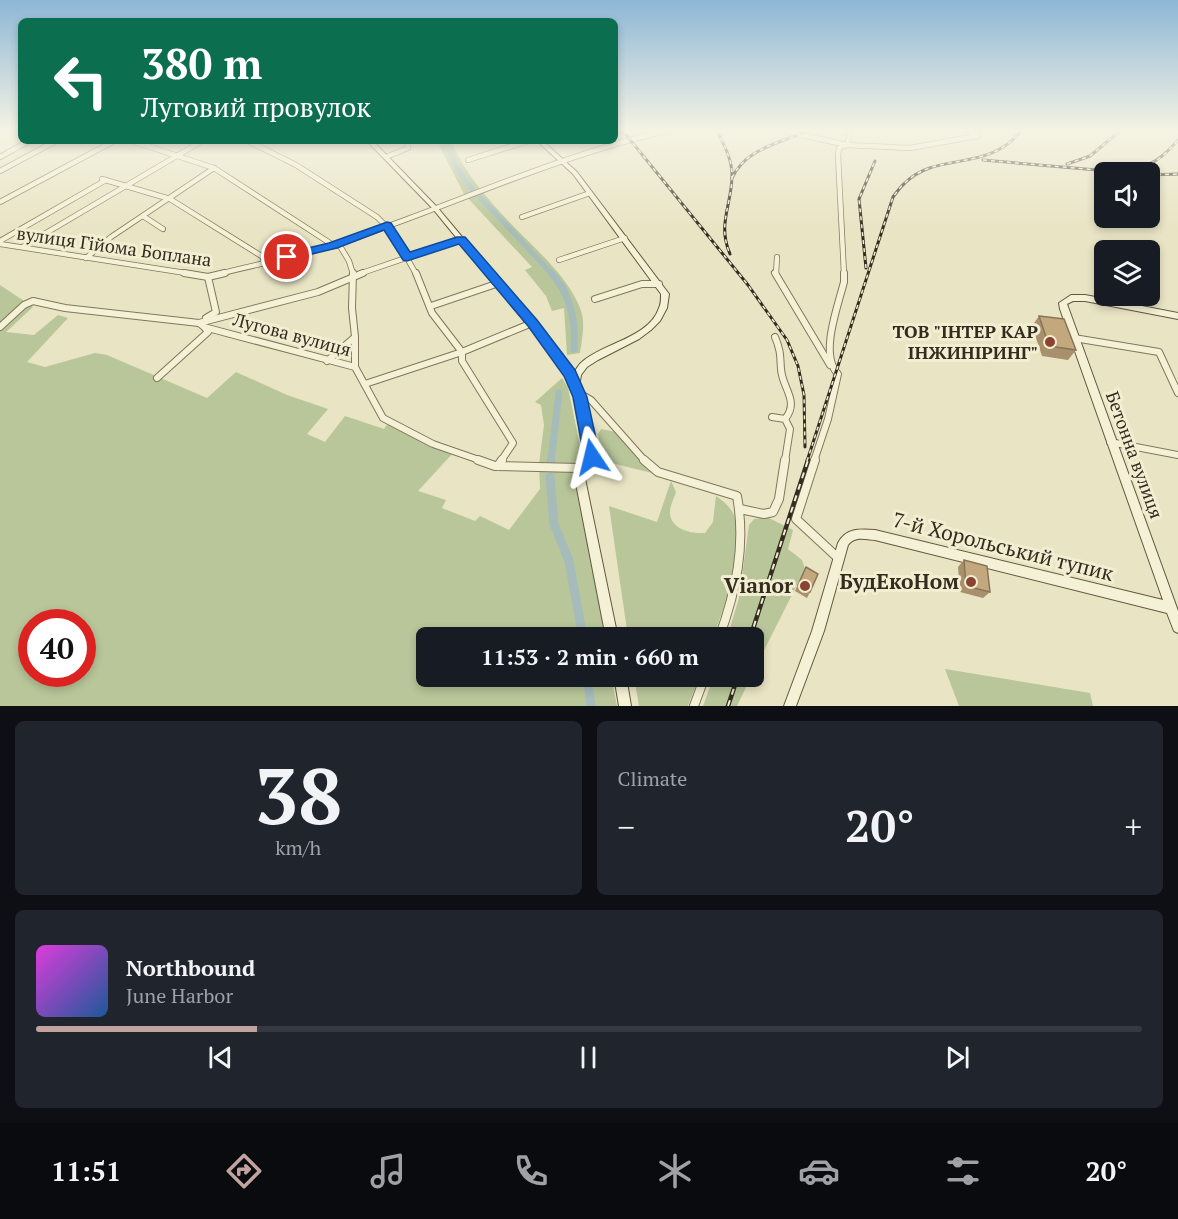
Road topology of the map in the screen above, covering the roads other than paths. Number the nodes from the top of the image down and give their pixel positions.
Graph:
1 (71, 164) edge
2 (162, 164) edge
3 (202, 164) edge
4 (288, 164) edge
5 (394, 164) edge
6 (557, 164) edge
7 (567, 164) edge
8 (838, 164) edge
9 (214, 168) junction
10 (127, 185) junction
11 (590, 194) junction
12 (170, 198) junction
13 (0, 202) edge
14 (435, 208) junction
15 (143, 216) junction
16 (522, 217) dead end
17 (387, 226) junction
18 (163, 229) dead end
19 (625, 238) junction
20 (461, 239) junction
21 (0, 243) edge
22 (333, 245) junction
23 (23, 246) junction
24 (407, 257) junction
25 (777, 257) dead end
26 (86, 258) junction
27 (559, 260) dead end
28 (264, 262) junction
29 (208, 277) junction
30 (355, 277) junction
31 (499, 283) junction
32 (659, 284) junction
33 (595, 299) dead end
34 (431, 306) junction
35 (1178, 316) edge
36 (199, 322) junction
37 (532, 323) junction
38 (0, 327) edge
39 (355, 337) junction
40 (775, 337) dead end
41 (1074, 338) junction
42 (462, 352) junction
43 (327, 361) junction
44 (565, 365) junction
45 (584, 365) junction
46 (355, 368) junction
47 (832, 368) junction
48 (158, 378) dead end
49 (365, 384) junction
50 (578, 389) junction
51 (1178, 393) edge
52 (772, 417) dead end
53 (785, 419) junction
54 (1109, 442) junction
55 (1178, 455) edge
56 (498, 466) junction
57 (578, 468) junction
58 (740, 509) junction
59 (837, 556) junction
60 (1173, 606) edge
61 (610, 627) edge
62 (723, 627) edge
63 (1178, 627) edge
64 (622, 687) edge
65 (701, 687) edge
66 (625, 706) edge
67 (694, 706) edge
68 (790, 706) edge

1 - 13 street
2 - 10 street
3 - 9 street
4 - 17 street
5 - 14 street
6 - 14 street, вулиця Гійома Боплана
7 - 11 street
8 - 47 street
9 - 12 street
9 - 22 street
10 - 12 street
10 - 21 street
10 - 23 street
11 - 16 street
11 - 19 street
12 - 15 street
12 - 28 street
14 - 17 street, вулиця Гійома Боплана
14 - 20 street
15 - 18 street
15 - 26 street
17 - 22 street, вулиця Гійома Боплана
17 - 24 street
19 - 27 street
19 - 32 street
20 - 24 street
20 - 31 street
21 - 23 street, вулиця Гійома Боплана
22 - 28 street, вулиця Гійома Боплана
22 - 30 street
23 - 26 street, вулиця Гійома Боплана
24 - 30 street
24 - 34 street
25 - 47 street
26 - 29 street, вулиця Гійома Боплана
28 - 29 street, вулиця Гійома Боплана
29 - 36 street
30 - 36 street
30 - 39 street
31 - 34 street
31 - 37 street
32 - 33 street
32 - 45 street
34 - 42 street
35 - 41 street, Бетонна вулиця
36 - 38 street, Лугова вулиця
36 - 43 street, Лугова вулиця
36 - 48 street
37 - 42 street
37 - 44 street
39 - 43 street
39 - 46 street
40 - 53 street
41 - 51 street
41 - 54 street, Бетонна вулиця
42 - 49 street
42 - 56 street
43 - 46 street, Лугова вулиця
44 - 45 street
44 - 50 street
45 - 50 street
46 - 49 street, Лугова вулиця
47 - 59 street
49 - 56 street, Лугова вулиця
50 - 57 street
50 - 58 street
52 - 53 street
53 - 58 street
54 - 55 street
54 - 60 street, Бетонна вулиця
56 - 57 street, Лугова вулиця
57 - 61 street
58 - 62 street
59 - 60 street, 7-й Хорольський тупик
59 - 68 street
60 - 63 street, Бетонна вулиця
64 - 66 street
65 - 67 street

